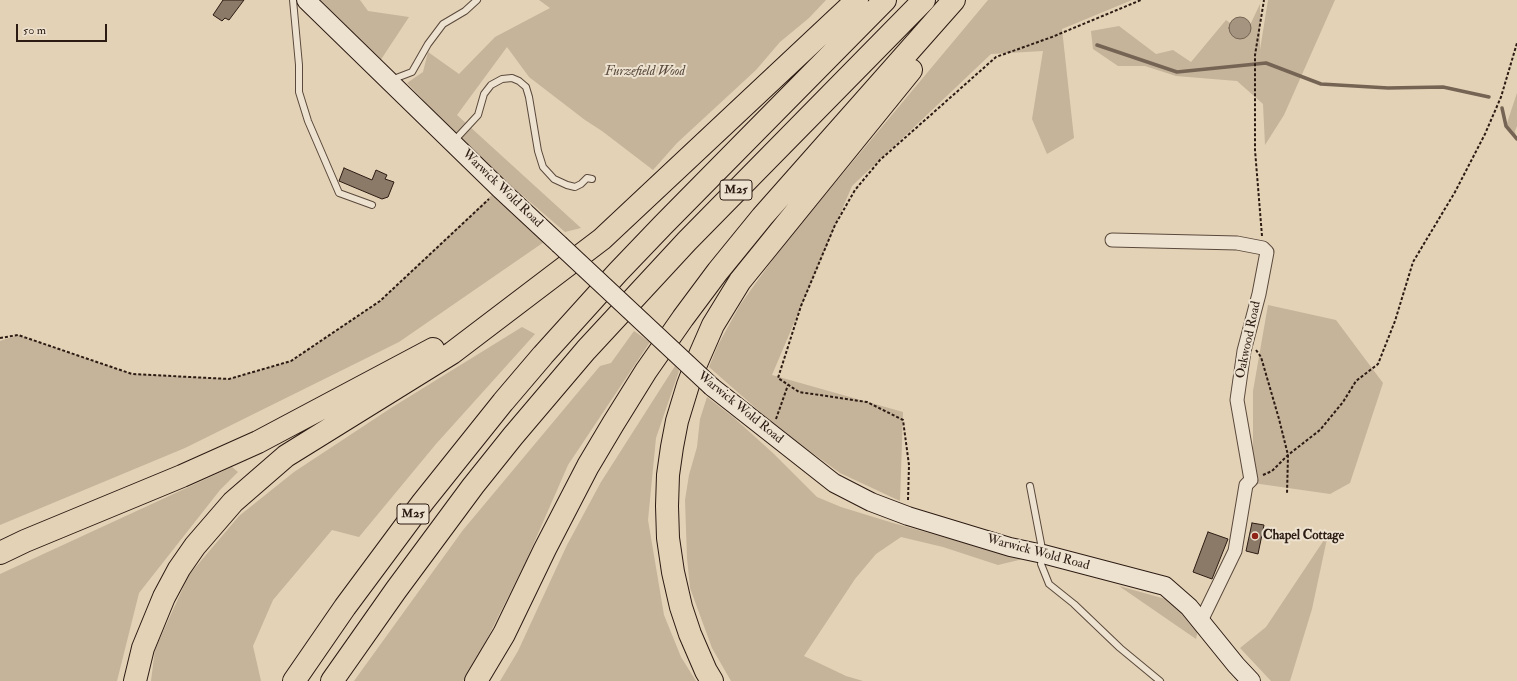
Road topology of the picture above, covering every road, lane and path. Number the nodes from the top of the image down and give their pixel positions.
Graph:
1 (293, 0) edge
2 (306, 0) edge
3 (477, 0) edge
4 (857, 0) edge
5 (885, 0) edge
6 (924, 0) edge
7 (954, 0) edge
8 (970, 0) edge
9 (1141, 0) edge
10 (1264, 0) edge
11 (1517, 43) edge
12 (390, 81) junction
13 (453, 142) junction
14 (592, 179) dead end
15 (500, 189) junction
16 (372, 205) dead end
17 (1112, 240) dead end
18 (1263, 248) junction
19 (496, 319) junction
20 (0, 338) edge
21 (1256, 350) dead end
22 (788, 385) junction
23 (771, 434) junction
24 (1288, 455) junction
25 (1251, 480) junction
26 (1030, 486) dead end
27 (1287, 494) dead end
28 (908, 516) junction
29 (0, 553) edge
30 (1043, 554) junction
31 (1201, 621) junction
32 (135, 681) edge
33 (294, 681) edge
34 (332, 681) edge
35 (476, 681) edge
36 (712, 681) edge
37 (1160, 681) edge
38 (1251, 681) edge

1 - 16 lane
2 - 12 street, Warwick Wold Road
3 - 12 lane
4 - 19 highway
5 - 33 highway, M25
6 - 34 highway, M25
7 - 35 highway
8 - 36 highway
9 - 22 path
10 - 18 path
11 - 24 path
12 - 13 street, Warwick Wold Road
13 - 14 lane
13 - 15 street, Warwick Wold Road
15 - 20 path
15 - 23 street, Warwick Wold Road, bridge
17 - 18 street
18 - 25 street, Oakwood Road
19 - 29 highway
19 - 32 highway
21 - 24 path
22 - 23 path
22 - 28 path
23 - 28 street, Warwick Wold Road
24 - 25 path
24 - 27 path
25 - 31 street
26 - 30 lane
28 - 30 street, Warwick Wold Road
30 - 31 street, Warwick Wold Road
30 - 37 lane
31 - 38 street, Warwick Wold Road

